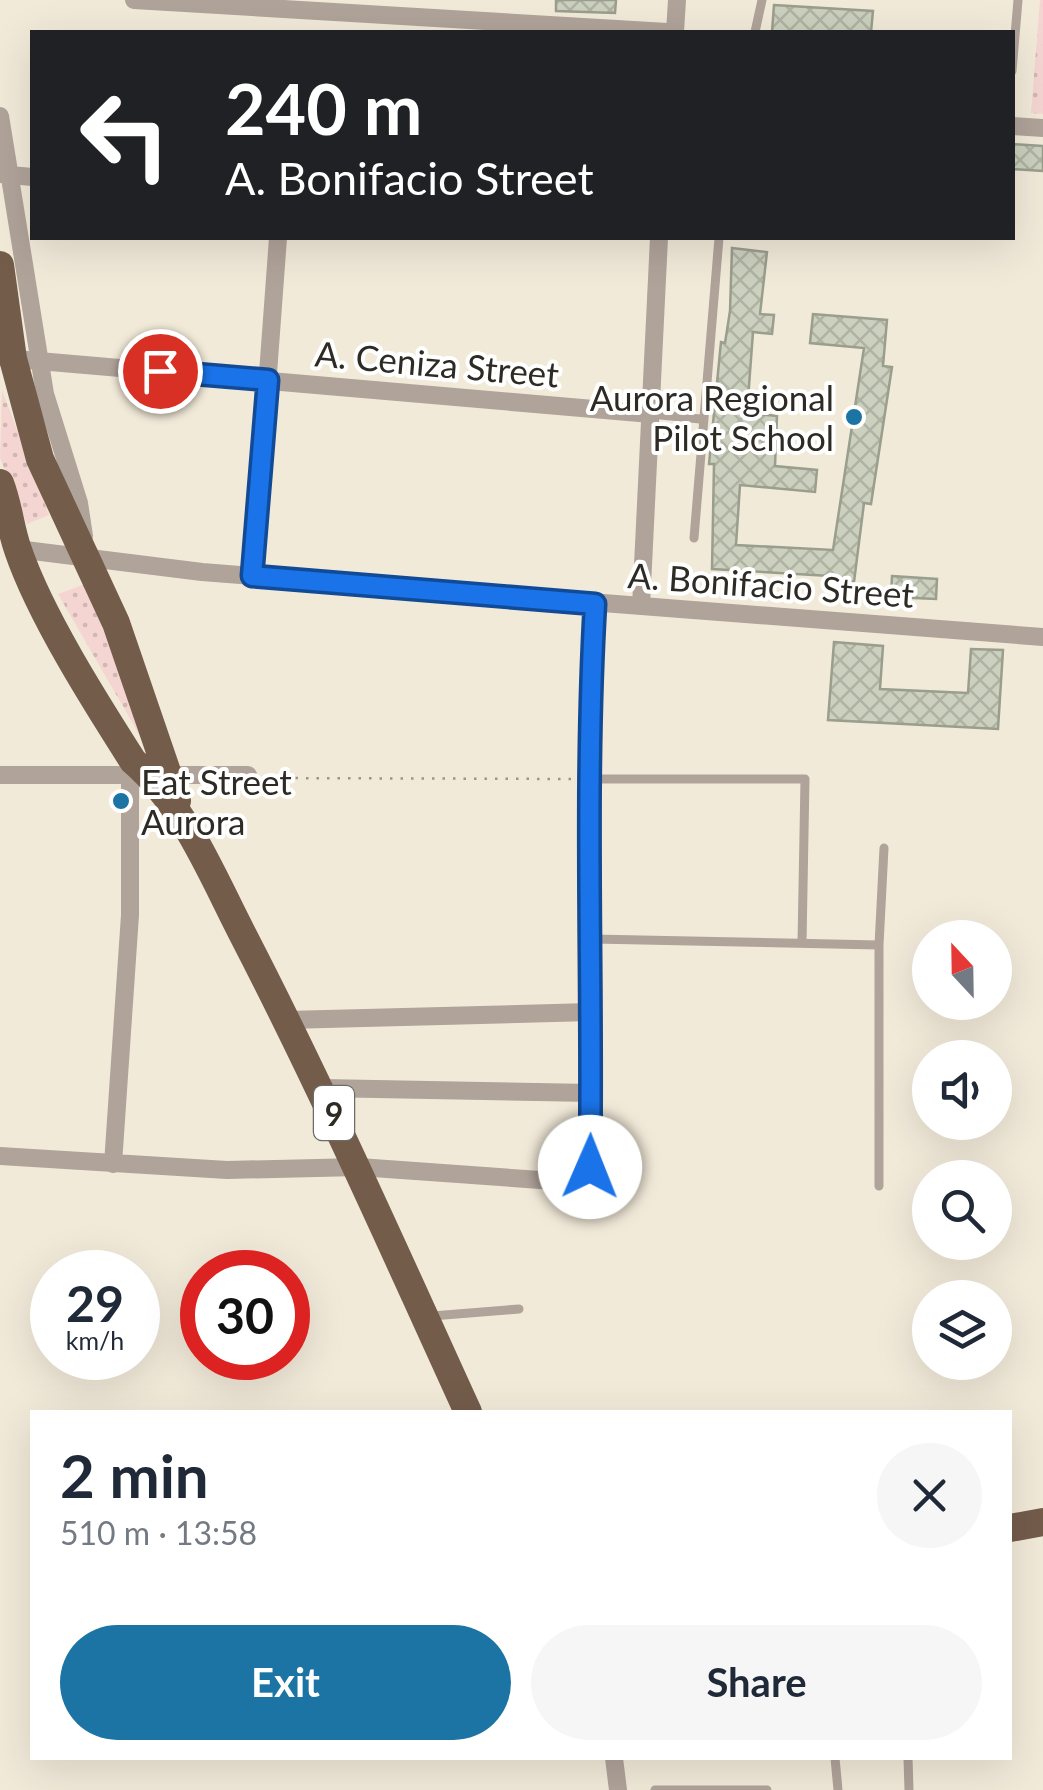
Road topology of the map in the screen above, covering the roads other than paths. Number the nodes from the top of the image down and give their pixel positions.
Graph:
1 (134, 0) edge
2 (678, 0) edge
3 (762, 0) edge
4 (1018, 0) edge
5 (296, 5) edge
6 (294, 30) edge
7 (643, 30) edge
8 (671, 30) edge
9 (756, 30) edge
10 (1015, 36) edge
11 (0, 116) edge
12 (1015, 126) edge
13 (1043, 128) edge
14 (5, 174) edge
15 (30, 177) edge
16 (278, 240) edge
17 (659, 240) edge
18 (718, 240) edge
19 (0, 265) edge
20 (17, 359) edge
21 (268, 380) junction
22 (651, 414) junction
23 (700, 419) junction
24 (0, 483) edge
25 (9, 538) edge
26 (694, 538) dead end
27 (86, 556) junction
28 (252, 576) junction
29 (595, 604) junction
30 (640, 606) junction
31 (1043, 637) edge
32 (0, 775) edge
33 (248, 775) road end
34 (150, 776) junction
35 (589, 779) junction
36 (884, 848) dead end
37 (591, 938) junction
38 (802, 943) junction
39 (878, 945) junction
40 (591, 1012) junction
41 (287, 1020) junction
42 (322, 1088) junction
43 (591, 1093) junction
44 (0, 1156) edge
45 (113, 1164) junction
46 (359, 1167) junction
47 (879, 1186) dead end
48 (519, 1309) dead end
49 (424, 1317) junction
50 (467, 1410) edge
51 (1043, 1522) edge
52 (1012, 1528) edge
53 (614, 1760) edge
54 (835, 1760) edge
55 (908, 1760) edge
56 (618, 1790) edge
57 (655, 1790) edge
58 (768, 1790) edge
59 (838, 1790) edge
60 (908, 1790) edge

1 - 5 street
2 - 8 street
3 - 9 lane
4 - 10 lane
5 - 6 street
5 - 7 street
11 - 14 street, 9
12 - 13 street
14 - 15 street
14 - 20 street, 9
16 - 21 street
17 - 22 street
18 - 23 lane
19 - 20 highway, 9
20 - 21 street, A. Ceniza Street
20 - 27 highway, 9
21 - 22 street, A. Ceniza Street
21 - 28 street
22 - 23 lane
22 - 30 street
23 - 26 lane
24 - 25 highway, 9
25 - 27 street, A. Bonifacio Street
25 - 34 highway, 9
27 - 28 street, A. Bonifacio Street
27 - 34 highway, 9
28 - 29 street, A. Bonifacio Street
29 - 30 street, A. Bonifacio Street
29 - 35 street
30 - 31 street, A. Bonifacio Street
32 - 34 street
33 - 34 street
34 - 41 highway, 9
34 - 45 street
35 - 37 street
35 - 38 lane
36 - 39 lane
37 - 38 lane
37 - 40 street
38 - 39 lane
39 - 47 lane
40 - 41 street
40 - 43 street
41 - 42 highway, 9
42 - 43 street
42 - 46 highway, 9
43 - 46 street
44 - 45 street
45 - 46 street
46 - 49 highway, 9
48 - 49 lane
49 - 50 highway, 9
51 - 52 highway
53 - 56 street
54 - 59 lane
55 - 60 lane
57 - 58 lane

